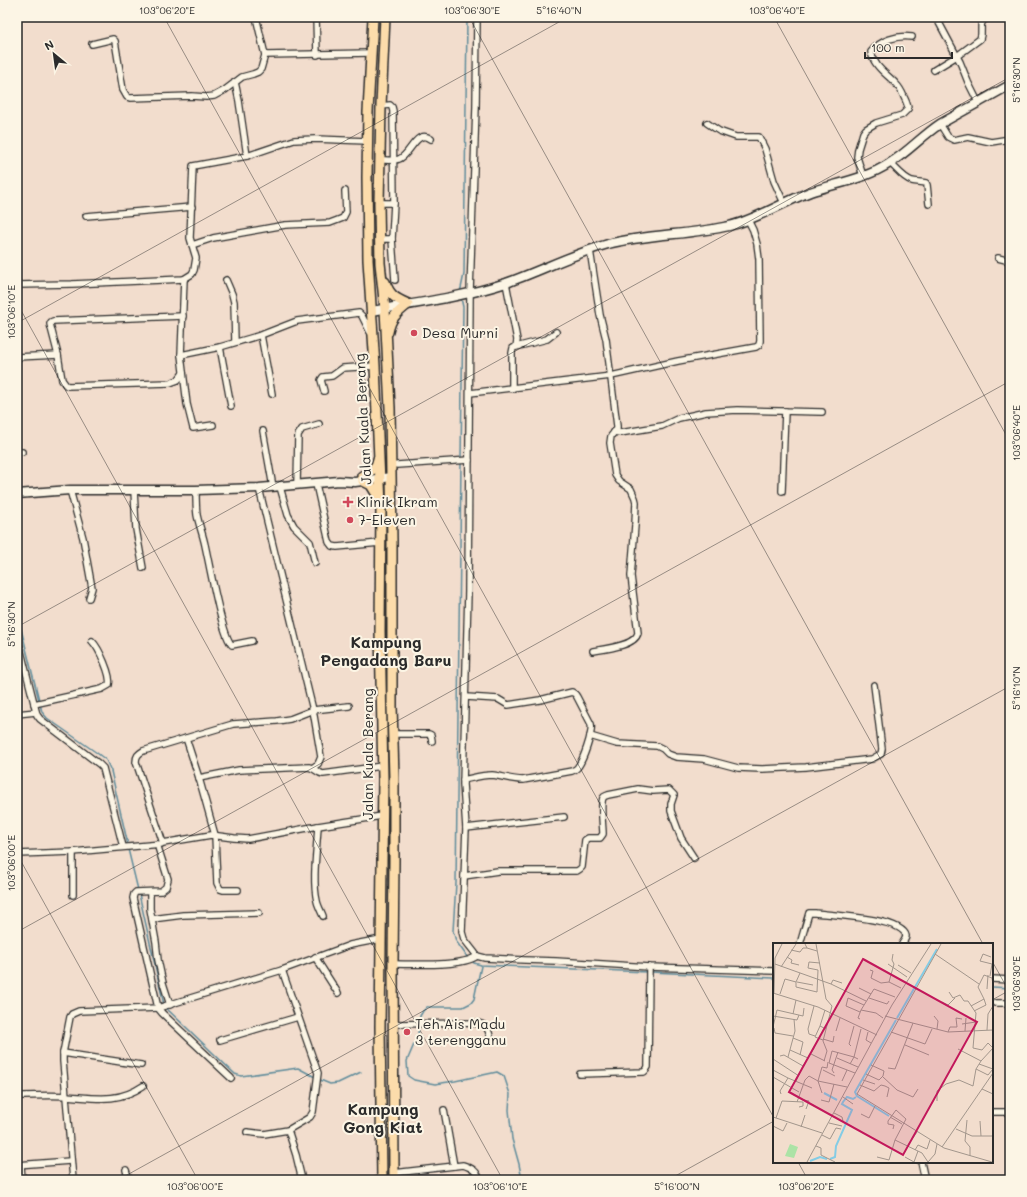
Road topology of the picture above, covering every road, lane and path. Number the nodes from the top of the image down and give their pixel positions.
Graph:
1 (256, 17) edge
2 (316, 17) edge
3 (372, 17) edge
4 (385, 17) edge
5 (477, 17) edge
6 (936, 17) edge
7 (988, 17) edge
8 (912, 37) dead end
9 (92, 44) dead end
10 (370, 53) junction
11 (265, 55) junction
12 (317, 55) junction
13 (957, 56) junction
14 (934, 70) dead end
15 (235, 82) junction
16 (1010, 86) edge
17 (979, 104) junction
18 (381, 106) junction
19 (707, 123) dead end
20 (940, 124) junction
21 (431, 139) dead end
22 (1010, 139) edge
23 (367, 141) junction
24 (246, 156) junction
25 (380, 160) junction
26 (393, 160) junction
27 (890, 163) junction
28 (863, 176) junction
29 (345, 191) dead end
30 (379, 203) junction
31 (784, 203) junction
32 (394, 204) junction
33 (929, 204) dead end
34 (192, 207) junction
35 (86, 216) dead end
36 (748, 220) junction
37 (380, 239) junction
38 (392, 239) junction
39 (192, 245) junction
40 (590, 250) junction
41 (998, 258) dead end
42 (368, 260) junction
43 (1010, 261) edge
44 (380, 262) junction
45 (184, 279) junction
46 (226, 280) dead end
47 (396, 280) dead end
48 (506, 283) junction
49 (17, 285) edge
50 (469, 292) junction
51 (408, 304) junction
52 (385, 309) junction
53 (372, 311) junction
54 (183, 316) junction
55 (556, 332) dead end
56 (261, 335) junction
57 (373, 338) junction
58 (235, 342) junction
59 (516, 346) junction
60 (220, 347) junction
61 (386, 354) junction
62 (58, 355) junction
63 (181, 356) junction
64 (17, 357) edge
65 (375, 366) junction
66 (183, 373) junction
67 (611, 376) junction
68 (512, 389) junction
69 (324, 391) dead end
70 (470, 393) junction
71 (272, 394) dead end
72 (231, 406) dead end
73 (785, 411) junction
74 (822, 412) dead end
75 (319, 424) dead end
76 (213, 425) dead end
77 (263, 431) dead end
78 (614, 432) junction
79 (379, 455) junction
80 (467, 460) junction
81 (393, 471) junction
82 (380, 476) junction
83 (362, 478) junction
84 (316, 484) junction
85 (297, 485) junction
86 (277, 487) junction
87 (259, 488) junction
88 (70, 490) junction
89 (134, 490) junction
90 (196, 490) junction
91 (782, 491) dead end
92 (17, 494) edge
93 (380, 506) junction
94 (392, 540) junction
95 (380, 543) junction
96 (315, 563) dead end
97 (143, 568) dead end
98 (89, 598) dead end
99 (17, 636) edge
100 (92, 641) dead end
101 (252, 641) dead end
102 (593, 651) dead end
103 (874, 685) dead end
104 (466, 697) junction
105 (36, 704) junction
106 (349, 706) dead end
107 (313, 710) junction
108 (36, 712) junction
109 (17, 714) edge
110 (393, 734) junction
111 (590, 736) junction
112 (186, 738) junction
113 (432, 741) dead end
114 (382, 766) junction
115 (312, 768) junction
116 (199, 778) junction
117 (464, 780) junction
118 (382, 816) junction
119 (564, 817) dead end
120 (318, 826) junction
121 (466, 828) junction
122 (215, 835) junction
123 (160, 844) junction
124 (126, 846) junction
125 (73, 852) junction
126 (17, 854) edge
127 (694, 858) dead end
128 (464, 876) junction
129 (238, 890) dead end
130 (150, 892) junction
131 (73, 895) dead end
132 (259, 913) dead end
133 (323, 916) dead end
134 (152, 919) junction
135 (381, 939) junction
136 (800, 943) edge
137 (902, 943) edge
138 (315, 957) junction
139 (476, 957) junction
140 (393, 964) junction
141 (649, 969) junction
142 (282, 970) junction
143 (773, 971) edge
144 (993, 979) edge
145 (1010, 980) edge
146 (338, 993) dead end
147 (996, 1002) dead end
148 (1010, 1003) edge
149 (169, 1005) junction
150 (159, 1008) junction
151 (298, 1017) junction
152 (393, 1024) junction
153 (490, 1036) dead end
154 (220, 1040) dead end
155 (63, 1054) junction
156 (141, 1065) dead end
157 (580, 1074) dead end
158 (231, 1078) dead end
159 (143, 1086) dead end
160 (17, 1096) edge
161 (66, 1096) junction
162 (444, 1110) dead end
163 (993, 1112) edge
164 (1010, 1112) edge
165 (288, 1130) junction
166 (247, 1132) dead end
167 (70, 1161) junction
168 (921, 1163) edge
169 (19, 1165) edge
170 (454, 1166) junction
171 (126, 1170) dead end
172 (394, 1176) edge
173 (22, 1180) edge
174 (73, 1180) edge
175 (129, 1180) edge
176 (302, 1180) edge
177 (382, 1180) edge
178 (480, 1180) edge
179 (925, 1180) edge

1 - 11 street
2 - 12 street
3 - 10 highway, Jalan Kuala Berang
4 - 18 highway, Jalan Kuala Berang
5 - 50 street
6 - 13 street
7 - 13 street
8 - 28 street
9 - 15 street
10 - 12 street
10 - 23 highway, Jalan Kuala Berang
11 - 12 street
11 - 15 street
13 - 14 street
13 - 17 street
15 - 24 street
16 - 17 main road
17 - 20 main road
18 - 25 highway, Jalan Kuala Berang
18 - 26 street
19 - 31 street
20 - 22 street
20 - 27 main road
21 - 26 street
23 - 24 street
23 - 42 highway, Jalan Kuala Berang
24 - 34 street
25 - 26 street
25 - 30 highway, Jalan Kuala Berang
26 - 32 street
27 - 28 main road
27 - 33 street
28 - 31 main road
29 - 39 street
30 - 32 street
30 - 37 highway, Jalan Kuala Berang
31 - 36 main road
32 - 38 street
34 - 35 street
34 - 39 street
36 - 40 main road
36 - 67 street
37 - 38 street
37 - 42 highway
37 - 44 highway, Jalan Kuala Berang
38 - 47 street
39 - 45 street
40 - 48 main road
40 - 67 street
41 - 43 street
42 - 53 highway, Jalan Kuala Berang
44 - 51 highway
44 - 52 highway, Jalan Kuala Berang
45 - 49 street
45 - 54 street
46 - 58 street
48 - 50 main road
48 - 59 street
50 - 51 main road
50 - 70 street
51 - 52 main road
51 - 61 highway
52 - 53 main road
52 - 61 highway, Jalan Kuala Berang
53 - 57 highway, Jalan Kuala Berang
54 - 62 street
54 - 63 street
55 - 59 street
56 - 57 street
56 - 58 street
56 - 71 street
57 - 65 highway, Jalan Kuala Berang
58 - 60 street
59 - 68 street
60 - 63 street
60 - 72 street
61 - 81 highway, Jalan Kuala Berang
62 - 64 street
62 - 66 street
63 - 66 street
65 - 69 street
65 - 79 highway, Jalan Kuala Berang
66 - 76 street
67 - 68 street
67 - 78 street
68 - 70 street
70 - 80 street
73 - 74 street
73 - 78 street
73 - 91 street
75 - 85 street
77 - 86 street
78 - 102 street
79 - 82 highway, Jalan Kuala Berang
79 - 83 highway
80 - 81 street
80 - 104 street
81 - 82 main road
81 - 94 highway, Jalan Kuala Berang
81 - 94 highway, Jalan Kuala Berang
82 - 83 main road
82 - 93 highway, Jalan Kuala Berang
83 - 84 main road
83 - 93 highway
84 - 85 main road
84 - 95 street
85 - 86 main road
86 - 87 main road
86 - 96 street
87 - 90 main road
87 - 107 street
88 - 89 main road
88 - 92 main road
88 - 98 street
89 - 90 main road
89 - 97 street
90 - 101 street
93 - 95 highway, Jalan Kuala Berang
94 - 110 highway, Jalan Kuala Berang
95 - 114 highway, Jalan Kuala Berang
99 - 105 street
100 - 105 street
103 - 111 street
104 - 111 street
104 - 117 street
105 - 108 street
106 - 107 street
107 - 112 street
107 - 115 street
108 - 109 street
108 - 124 street
110 - 113 street
110 - 140 highway, Jalan Kuala Berang
111 - 117 street
112 - 116 street
112 - 123 street
114 - 115 street
114 - 118 highway, Jalan Kuala Berang
115 - 116 street
116 - 122 street
117 - 121 street
118 - 120 street
118 - 135 highway, Jalan Kuala Berang
119 - 121 street
120 - 122 street
120 - 133 street
121 - 128 street
122 - 123 street
122 - 129 street
123 - 124 street
123 - 130 street
124 - 125 street
125 - 126 street
125 - 131 street
127 - 128 street
128 - 139 street
130 - 134 street
130 - 150 street
132 - 134 street
134 - 149 street
135 - 138 street
135 - 177 highway, Jalan Kuala Berang
136 - 137 street
138 - 142 street
138 - 146 street
139 - 140 street
139 - 141 street
140 - 152 highway, Jalan Kuala Berang
141 - 143 street
141 - 157 street
142 - 149 street
142 - 151 street
144 - 145 street
147 - 148 street
149 - 150 street
150 - 155 street
150 - 158 street
151 - 154 street
151 - 165 street
152 - 153 street
152 - 172 highway, Jalan Kuala Berang
155 - 156 street
155 - 161 street
159 - 161 street
160 - 161 street
161 - 167 street
162 - 170 street
163 - 164 street
165 - 166 street
165 - 176 street
167 - 169 street
167 - 174 street
168 - 179 street
169 - 173 street
170 - 172 street
170 - 178 street
171 - 175 street

